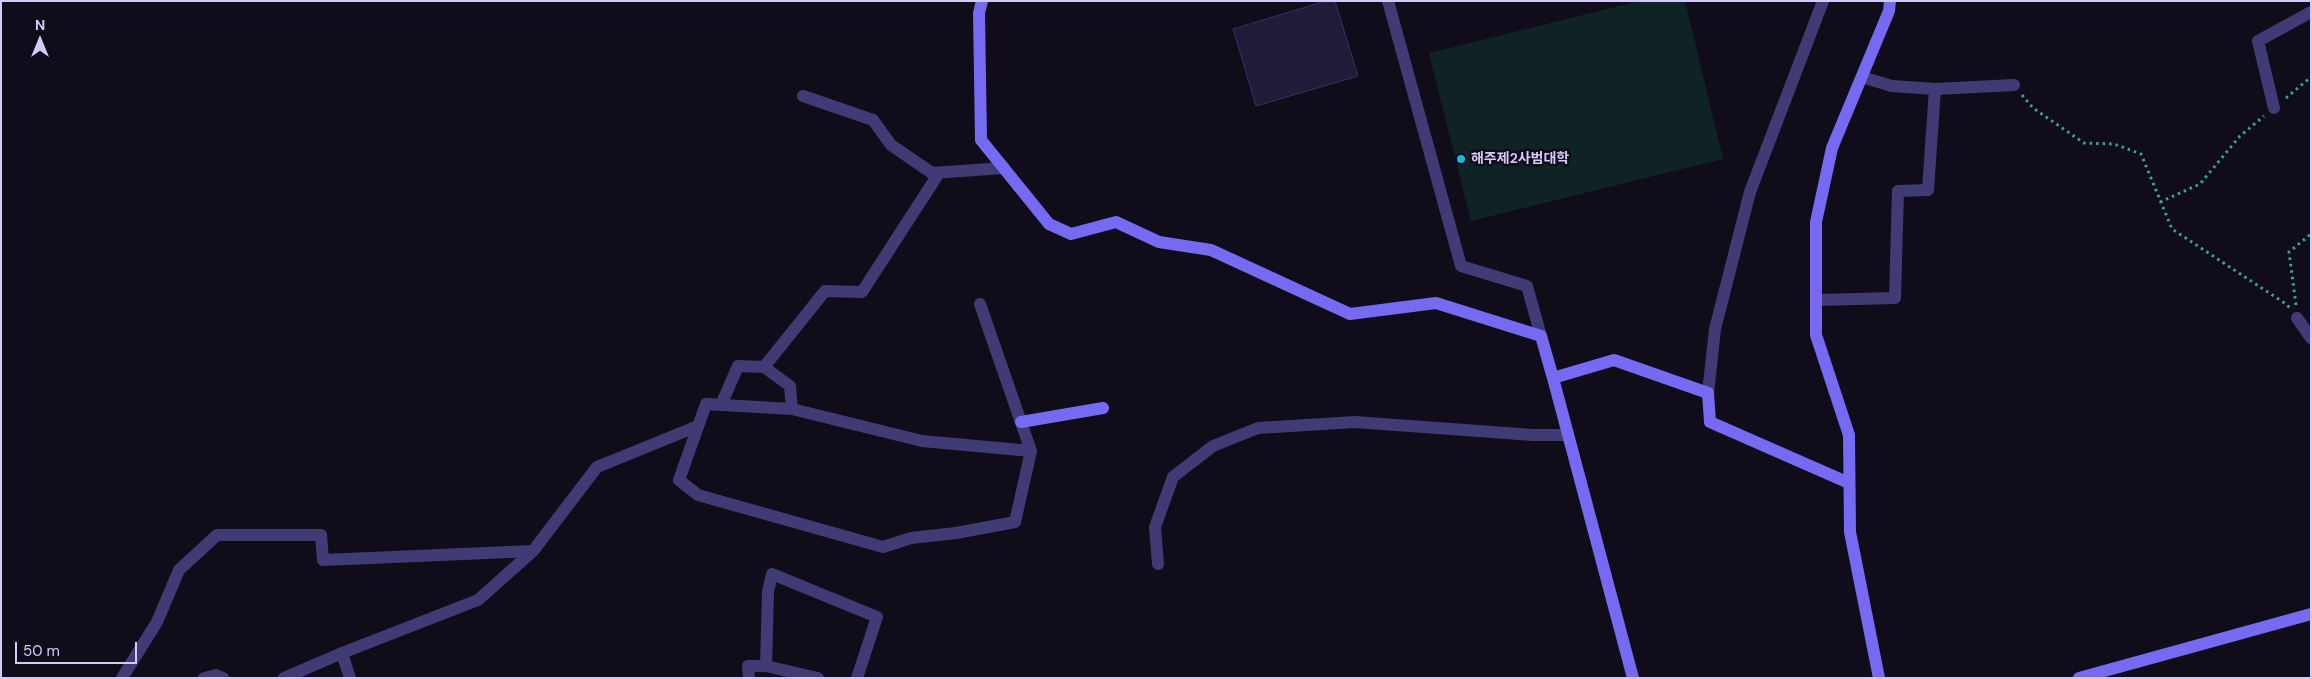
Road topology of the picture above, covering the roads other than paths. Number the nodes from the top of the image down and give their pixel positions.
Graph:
1 (982, 1) edge
2 (1388, 1) edge
3 (1823, 1) edge
4 (1890, 1) edge
5 (2311, 12) edge
6 (1862, 77) junction
7 (2014, 85) road end
8 (1935, 89) junction
9 (803, 96) dead end
10 (2274, 108) road end
11 (1004, 168) junction
12 (939, 173) junction
13 (1816, 300) junction
14 (980, 304) dead end
15 (2297, 318) road end
16 (1541, 336) junction
17 (2311, 338) edge
18 (764, 367) junction
19 (1553, 378) junction
20 (1708, 393) junction
21 (721, 405) junction
22 (1104, 408) dead end
23 (792, 409) junction
24 (1021, 422) junction
25 (698, 426) junction
26 (1568, 435) junction
27 (1031, 451) junction
28 (1850, 483) junction
29 (533, 552) junction
30 (1158, 564) dead end
31 (2311, 614) edge
32 (342, 653) junction
33 (766, 666) junction
34 (122, 678) edge
35 (204, 678) edge
36 (223, 678) edge
37 (284, 678) edge
38 (350, 678) edge
39 (749, 678) edge
40 (818, 678) edge
41 (857, 678) edge
42 (1633, 678) edge
43 (1879, 678) edge
44 (2079, 678) edge

1 - 11 street
2 - 16 street
3 - 20 street
4 - 6 street
5 - 10 street
6 - 8 street
6 - 13 street
7 - 8 street
8 - 13 street
9 - 12 street
11 - 12 street
11 - 16 street
12 - 18 street
13 - 28 street
14 - 24 street
15 - 17 street
16 - 19 street
18 - 21 street
18 - 23 street
19 - 20 street
19 - 26 street
20 - 28 street
21 - 23 street
21 - 25 street
22 - 24 street
23 - 27 street
24 - 27 street
25 - 27 street
25 - 29 street
26 - 30 street
26 - 42 street
28 - 43 street
29 - 32 street
29 - 34 street
31 - 44 street
32 - 37 street
32 - 38 street
33 - 39 street
33 - 40 street
33 - 41 street
35 - 36 street

